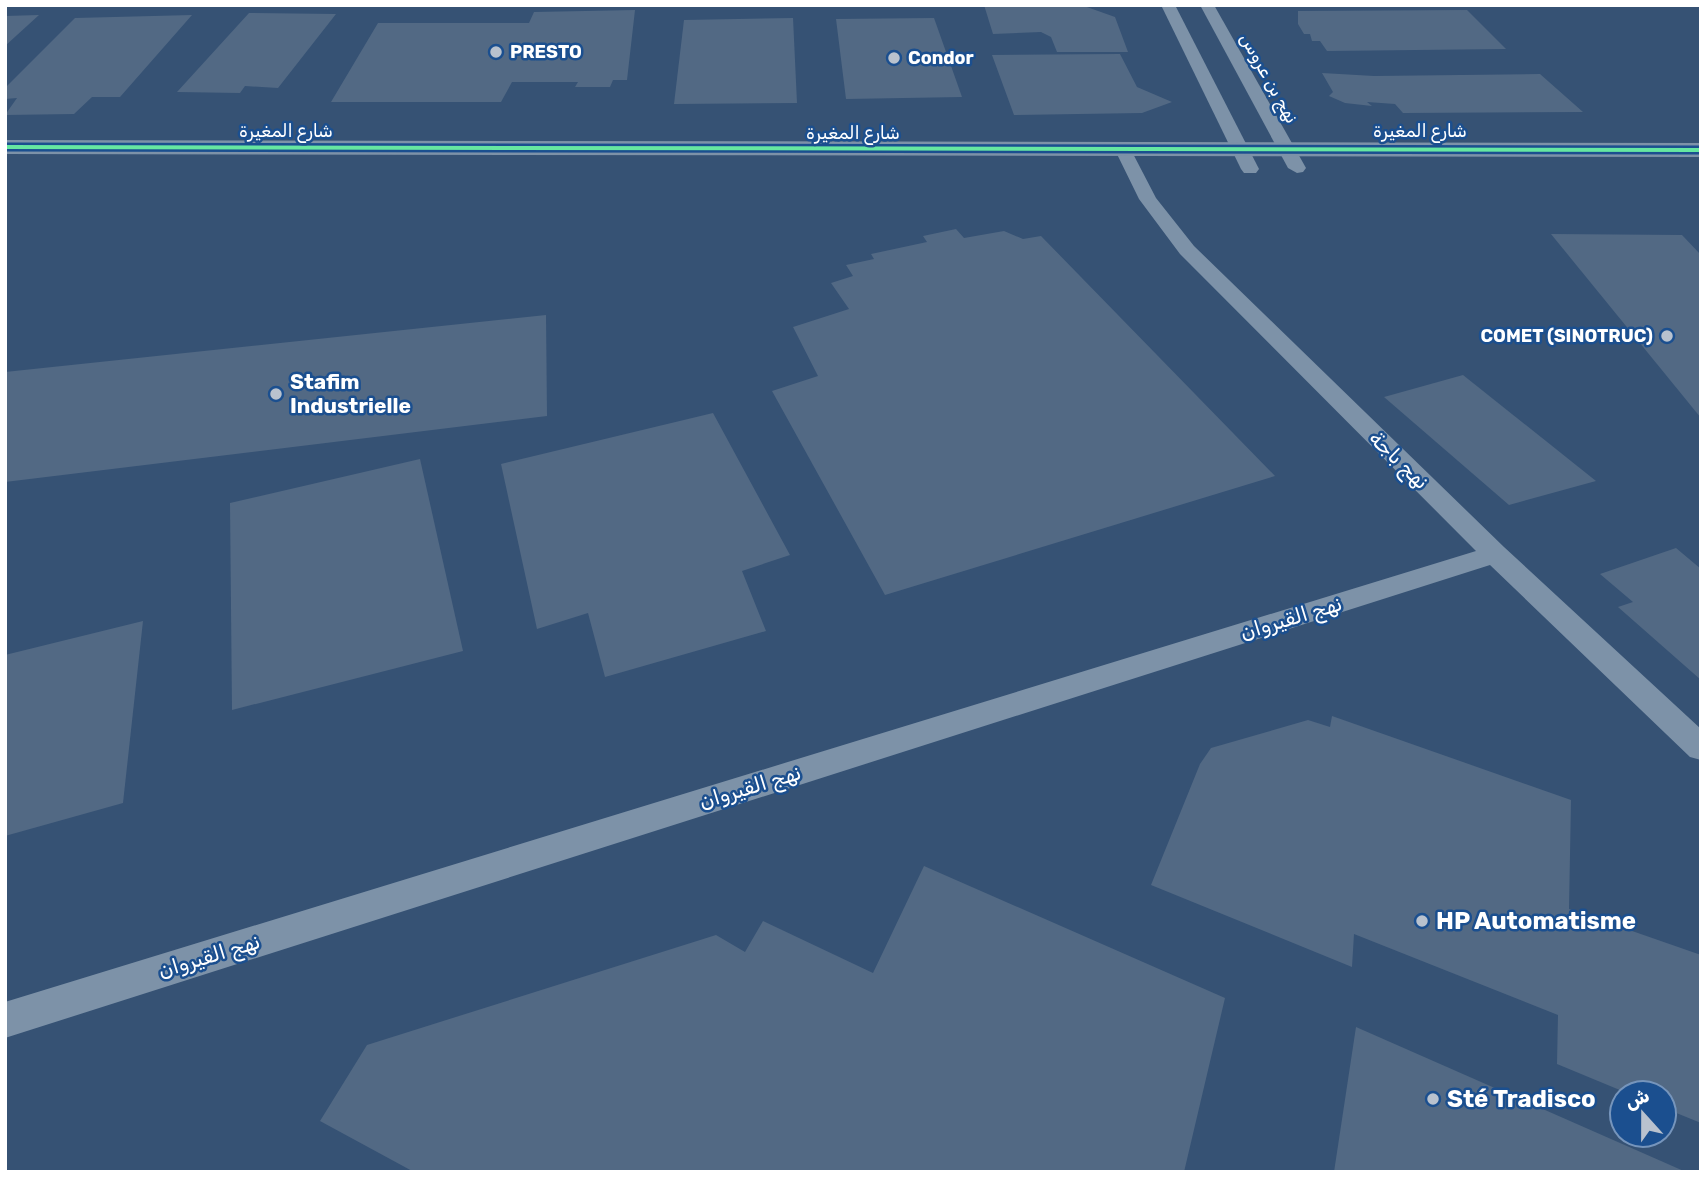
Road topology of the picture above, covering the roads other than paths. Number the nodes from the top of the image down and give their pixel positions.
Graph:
1 (1168, 5) edge
2 (1207, 5) edge
3 (5, 147) edge
4 (1701, 149) edge
5 (1245, 158) junction
6 (1292, 158) junction
7 (1127, 159) junction
8 (1701, 168) edge
9 (5, 170) edge
10 (1495, 554) junction
11 (1701, 748) edge
12 (5, 1020) edge

1 - 5 lane
2 - 6 lane, نهج بن عروس
3 - 7 street, شارع المغيرة
4 - 6 street, شارع المغيرة
5 - 6 street, شارع المغيرة
5 - 7 street, شارع المغيرة
6 - 8 street, شارع المغيرة
7 - 9 street, شارع المغيرة
7 - 10 lane, نهج باجة
10 - 11 lane, نهج باجة
10 - 12 lane, نهج القيروان

